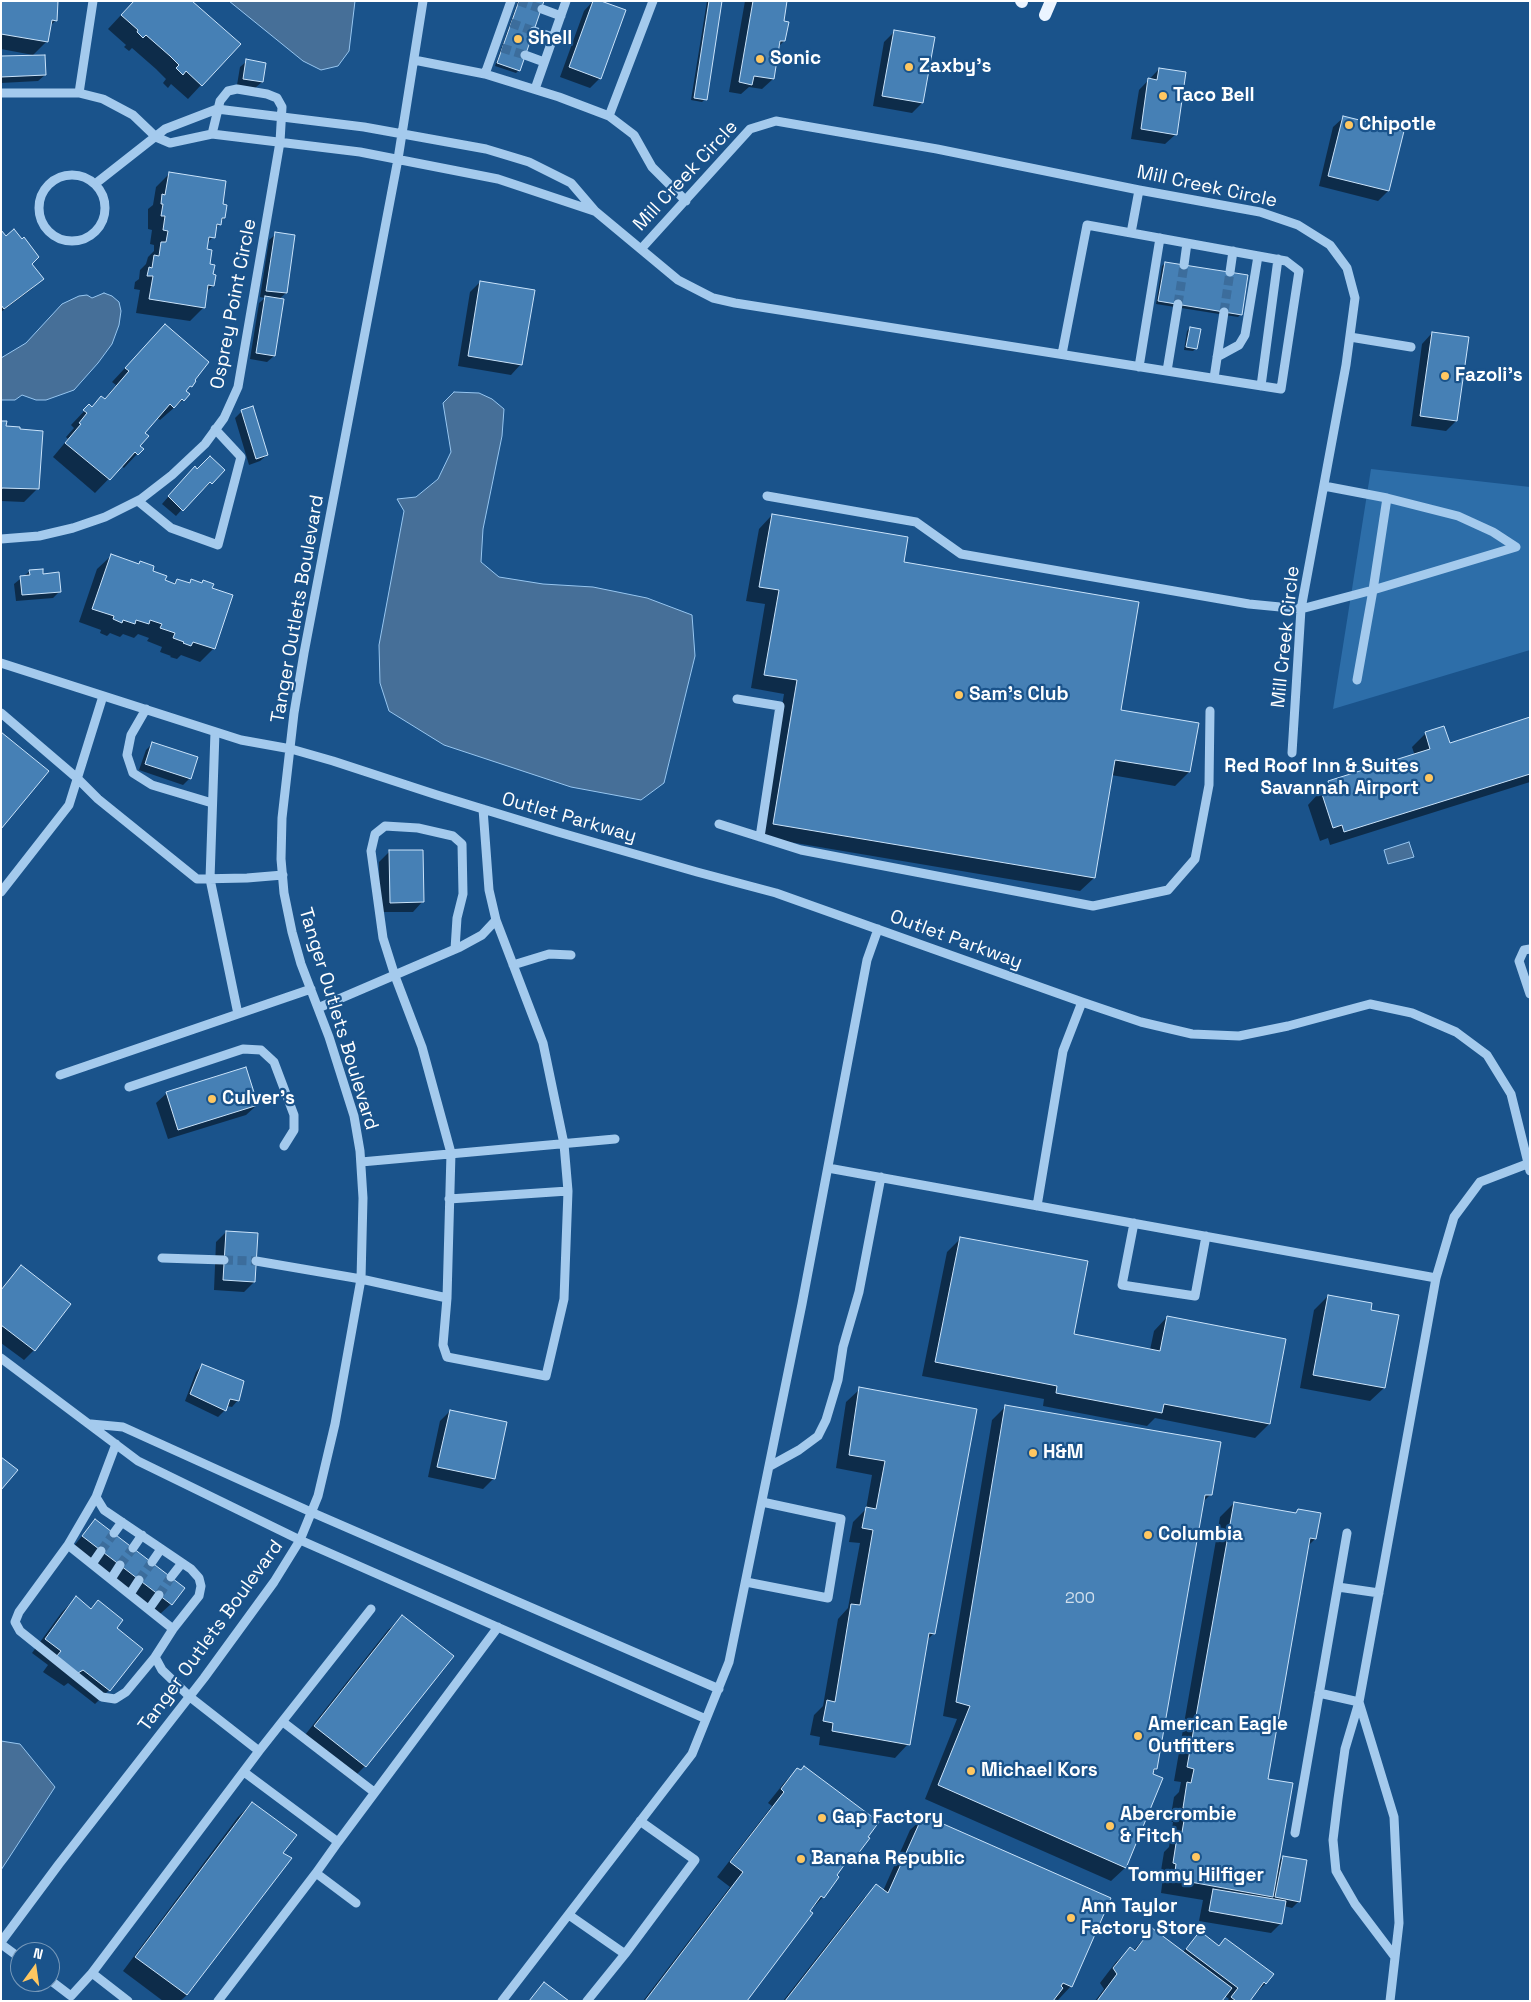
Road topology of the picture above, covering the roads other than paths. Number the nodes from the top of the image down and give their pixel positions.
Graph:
1 (93, 1) edge
2 (424, 1) edge
3 (511, 1) edge
4 (566, 1) edge
5 (653, 1) edge
6 (1051, 1) edge
7 (542, 9) tunnel mouth
8 (1045, 15) dead end
9 (561, 16) junction
10 (534, 31) tunnel mouth
11 (553, 37) junction
12 (525, 55) tunnel mouth
13 (414, 60) junction
14 (544, 62) junction
15 (485, 74) junction
16 (535, 89) junction
17 (79, 92) junction
18 (1, 93) edge
19 (218, 109) junction
20 (610, 116) junction
21 (283, 118) junction
22 (212, 134) junction
23 (401, 135) junction
24 (156, 137) junction
25 (280, 142) junction
26 (398, 159) junction
27 (95, 184) junction
28 (1139, 190) junction
29 (686, 201) junction
30 (594, 211) junction
31 (1131, 233) junction
32 (1160, 238) junction
33 (1187, 243) junction
34 (641, 249) junction
35 (1233, 251) junction
36 (1258, 256) junction
37 (1278, 259) junction
38 (1184, 265) tunnel mouth
39 (1230, 272) tunnel mouth
40 (1178, 304) tunnel mouth
41 (1224, 312) tunnel mouth
42 (1350, 337) junction
43 (1411, 347) dead end
44 (1062, 354) junction
45 (1217, 357) junction
46 (1139, 367) junction
47 (1167, 371) junction
48 (1214, 378) junction
49 (1261, 386) junction
50 (215, 430) junction
51 (1324, 486) junction
52 (767, 496) dead end
53 (1387, 498) junction
54 (138, 501) junction
55 (1, 539) edge
56 (1373, 590) junction
57 (1301, 609) junction
58 (1, 662) edge
59 (1357, 680) dead end
60 (103, 696) junction
61 (737, 698) dead end
62 (146, 709) junction
63 (1210, 711) dead end
64 (1, 713) edge
65 (215, 732) junction
66 (291, 749) junction
67 (1292, 753) dead end
68 (77, 778) junction
69 (212, 803) junction
70 (484, 809) junction
71 (719, 824) dead end
72 (760, 837) junction
73 (283, 875) junction
74 (210, 878) junction
75 (1, 892) edge
76 (496, 920) junction
77 (878, 929) junction
78 (455, 949) junction
79 (1530, 949) edge
80 (571, 955) dead end
81 (513, 965) junction
82 (395, 976) junction
83 (311, 989) junction
84 (1530, 994) edge
85 (1082, 1002) junction
86 (318, 1008) junction
87 (238, 1014) junction
88 (60, 1075) dead end
89 (129, 1087) dead end
90 (615, 1140) dead end
91 (564, 1144) junction
92 (284, 1146) dead end
93 (451, 1153) junction
94 (360, 1162) junction
95 (828, 1168) junction
96 (1528, 1168) edge
97 (881, 1177) junction
98 (568, 1191) junction
99 (450, 1199) junction
100 (1037, 1206) junction
101 (1134, 1223) junction
102 (1206, 1236) junction
103 (162, 1258) dead end
104 (224, 1260) tunnel mouth
105 (256, 1261) tunnel mouth
106 (1436, 1278) junction
107 (361, 1279) junction
108 (446, 1298) junction
109 (1, 1358) edge
110 (91, 1424) junction
111 (116, 1444) junction
112 (770, 1466) junction
113 (96, 1497) junction
114 (762, 1502) junction
115 (311, 1512) junction
116 (122, 1522) junction
117 (1347, 1532) dead end
118 (114, 1534) tunnel mouth
119 (142, 1536) junction
120 (300, 1540) junction
121 (68, 1545) junction
122 (133, 1548) tunnel mouth
123 (161, 1549) junction
124 (101, 1551) tunnel mouth
125 (152, 1562) tunnel mouth
126 (182, 1563) junction
127 (92, 1564) junction
128 (120, 1565) tunnel mouth
129 (171, 1577) tunnel mouth
130 (110, 1579) junction
131 (139, 1580) tunnel mouth
132 (746, 1582) junction
133 (1338, 1587) junction
134 (130, 1594) junction
135 (1379, 1594) junction
136 (159, 1595) tunnel mouth
137 (149, 1609) junction
138 (370, 1609) dead end
139 (498, 1627) junction
140 (173, 1629) junction
141 (155, 1657) junction
142 (718, 1689) junction
143 (1319, 1693) junction
144 (190, 1697) junction
145 (1359, 1702) junction
146 (706, 1719) junction
147 (282, 1722) junction
148 (259, 1751) junction
149 (244, 1772) junction
150 (374, 1792) junction
151 (640, 1821) junction
152 (1295, 1833) dead end
153 (338, 1842) junction
154 (316, 1873) junction
155 (356, 1903) dead end
156 (569, 1915) junction
157 (1, 1943) edge
158 (625, 1954) junction
159 (1395, 1958) junction
160 (92, 1973) junction
161 (60, 1989) edge
162 (70, 1998) edge
163 (128, 2001) edge
164 (218, 2001) edge
165 (502, 2001) edge
166 (587, 2001) edge
167 (1390, 2001) edge

1 - 17 street
2 - 13 street
3 - 15 street
4 - 9 street
5 - 20 street
6 - 8 main road
7 - 9 street
9 - 11 street
10 - 11 street
11 - 14 street
12 - 14 street
13 - 15 street
13 - 23 street, Tanger Outlets Boulevard
14 - 16 street
15 - 16 street
16 - 20 street
17 - 18 street
17 - 24 street
19 - 21 street
19 - 21 street
19 - 22 street
19 - 24 street
20 - 29 street
21 - 23 street
21 - 25 street, Osprey Point Circle
22 - 24 street
22 - 25 street
23 - 26 street, Tanger Outlets Boulevard
23 - 30 street
24 - 27 street
25 - 26 street
25 - 50 street, Osprey Point Circle
26 - 30 street
26 - 66 street, Tanger Outlets Boulevard
27 - 27 street
28 - 29 street, Mill Creek Circle
28 - 31 street
28 - 42 street, Mill Creek Circle
29 - 34 street, Mill Creek Circle
30 - 34 street
31 - 32 street
31 - 44 street
32 - 33 street
32 - 46 street
33 - 35 street
33 - 38 street
34 - 44 street
35 - 36 street
35 - 39 street
36 - 37 street
36 - 45 street
37 - 49 street
37 - 49 street
40 - 47 street
41 - 45 street
42 - 43 street
42 - 51 street, Mill Creek Circle
44 - 46 street
45 - 48 street
46 - 47 street
47 - 48 street
48 - 49 street
50 - 54 street, Osprey Point Circle
50 - 54 street
51 - 53 street
51 - 57 street, Mill Creek Circle
52 - 57 street
53 - 56 street
53 - 56 street
54 - 55 street, Osprey Point Circle
56 - 57 street
56 - 59 street
57 - 67 street, Mill Creek Circle
58 - 60 street, Outlet Parkway
60 - 62 street, Outlet Parkway
60 - 68 street
61 - 72 street
62 - 65 street, Outlet Parkway
62 - 69 street
63 - 72 street
64 - 68 street
65 - 66 street, Outlet Parkway
65 - 69 street
66 - 70 street, Outlet Parkway
66 - 73 street, Tanger Outlets Boulevard
68 - 74 street
68 - 75 street
69 - 74 street
70 - 76 street
70 - 77 street, Outlet Parkway
71 - 72 street
73 - 74 street
73 - 83 street, Tanger Outlets Boulevard
74 - 87 street
76 - 78 street
76 - 81 street
77 - 85 street, Outlet Parkway
77 - 95 street
78 - 82 street
78 - 82 street
79 - 84 street
80 - 81 street
81 - 91 street
82 - 86 street
82 - 93 street
83 - 86 street, Tanger Outlets Boulevard
83 - 87 street
85 - 96 street, Outlet Parkway
85 - 100 street
86 - 94 street, Tanger Outlets Boulevard
87 - 88 street
89 - 92 street
90 - 91 street
91 - 93 street
91 - 98 street
93 - 94 street
93 - 99 street
94 - 107 street, Tanger Outlets Boulevard
95 - 97 street
95 - 112 street
96 - 106 street
97 - 100 street
97 - 112 street
98 - 99 street
98 - 108 street
99 - 108 street
100 - 101 street
101 - 102 street
101 - 102 street
102 - 106 street
103 - 104 street
105 - 107 street
106 - 135 street
107 - 108 street
107 - 115 street, Tanger Outlets Boulevard
109 - 110 street
110 - 111 street
110 - 115 street
111 - 113 street
111 - 120 street
112 - 114 street
113 - 116 street
113 - 121 street
114 - 132 street
114 - 132 street
115 - 120 street, Tanger Outlets Boulevard
115 - 142 street
116 - 118 street
116 - 119 street
117 - 133 street
119 - 122 street
119 - 123 street
120 - 139 street
120 - 144 street, Tanger Outlets Boulevard
121 - 127 street
121 - 141 street
123 - 125 street
123 - 126 street
124 - 127 street
126 - 129 street
126 - 140 street
127 - 130 street
128 - 130 street
130 - 134 street
131 - 134 street
132 - 142 street
133 - 135 street
133 - 143 street
134 - 137 street
135 - 145 street
136 - 137 street
137 - 140 street
138 - 147 street
139 - 146 street
139 - 150 street
140 - 141 street
141 - 144 street
142 - 146 street
143 - 145 street
143 - 152 street
144 - 148 street
144 - 157 street, Tanger Outlets Boulevard
145 - 159 street
145 - 159 street
146 - 151 street
147 - 148 street
147 - 150 street
148 - 149 street
149 - 153 street
149 - 160 street
150 - 153 street
151 - 156 street
151 - 158 street
153 - 154 street
154 - 155 street
154 - 164 street
156 - 158 street
156 - 165 street
158 - 166 street
159 - 167 street
160 - 162 street
160 - 163 street
161 - 162 street

